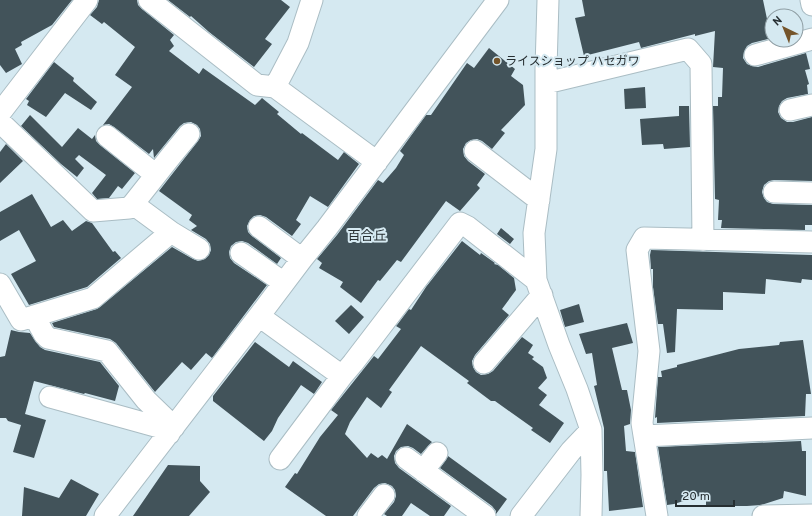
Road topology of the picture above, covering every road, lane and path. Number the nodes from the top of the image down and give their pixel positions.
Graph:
1 (87, 0) edge
2 (149, 0) edge
3 (498, 0) edge
4 (548, 0) edge
5 (811, 0) edge
6 (307, 2) edge
7 (812, 5) edge
8 (812, 39) edge
9 (755, 55) dead end
10 (546, 83) junction
11 (275, 87) junction
12 (812, 105) edge
13 (790, 110) dead end
14 (0, 113) edge
15 (0, 122) edge
16 (189, 134) dead end
17 (107, 136) dead end
18 (475, 151) dead end
19 (377, 162) junction
20 (156, 175) junction
21 (774, 192) dead end
22 (812, 193) edge
23 (539, 200) junction
24 (133, 204) junction
25 (259, 227) dead end
26 (170, 232) junction
27 (703, 240) junction
28 (812, 242) edge
29 (199, 249) dead end
30 (241, 253) dead end
31 (302, 259) junction
32 (284, 283) junction
33 (539, 287) junction
34 (3, 295) edge
35 (34, 316) junction
36 (259, 316) junction
37 (484, 363) dead end
38 (342, 376) junction
39 (50, 397) dead end
40 (812, 428) edge
41 (172, 430) junction
42 (591, 430) junction
43 (644, 436) junction
44 (437, 453) dead end
45 (406, 458) dead end
46 (280, 459) dead end
47 (423, 471) junction
48 (384, 495) dead end
49 (371, 515) edge
50 (812, 515) edge
51 (105, 516) edge
52 (485, 516) edge
53 (521, 516) edge
54 (591, 516) edge
55 (657, 516) edge
56 (763, 516) edge

1 - 14 street
2 - 11 street
3 - 19 street
4 - 10 street
5 - 7 street
6 - 11 street
8 - 9 street
10 - 23 street
10 - 27 street
11 - 19 street
12 - 13 street
15 - 24 street
16 - 20 street
17 - 20 street
18 - 23 street
19 - 31 street
20 - 24 street
21 - 22 street
23 - 33 street
24 - 26 street
25 - 31 street
26 - 29 street
26 - 35 street
27 - 28 street
27 - 43 street
30 - 32 street
31 - 32 street
32 - 36 street
33 - 37 street
33 - 38 street
33 - 42 street
34 - 35 street
35 - 41 street
36 - 38 street
36 - 41 street
38 - 46 street
39 - 41 street
40 - 43 street
41 - 51 street
42 - 53 street
42 - 54 street
43 - 55 street
44 - 47 street
45 - 47 street
47 - 52 street
48 - 49 street
50 - 56 street

